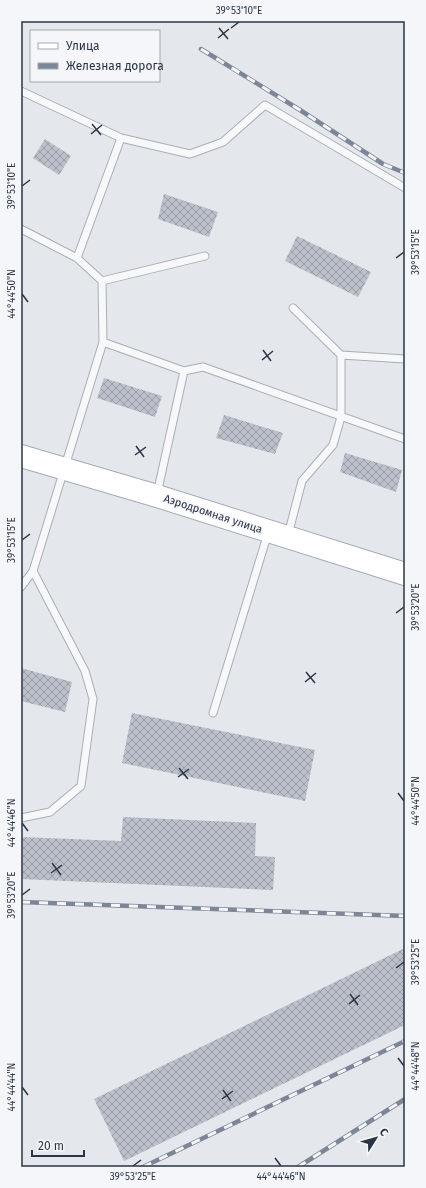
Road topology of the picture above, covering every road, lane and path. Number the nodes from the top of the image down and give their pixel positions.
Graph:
1 (21, 91) edge
2 (121, 138) junction
3 (405, 188) edge
4 (21, 229) edge
5 (205, 256) dead end
6 (77, 258) junction
7 (102, 281) junction
8 (293, 308) dead end
9 (103, 342) junction
10 (342, 355) junction
11 (405, 359) edge
12 (184, 371) junction
13 (341, 417) junction
14 (405, 439) edge
15 (21, 456) edge
16 (65, 468) junction
17 (157, 496) junction
18 (278, 534) junction
19 (33, 571) junction
20 (405, 574) edge
21 (21, 587) edge
22 (213, 713) dead end
23 (21, 818) edge

1 - 2 lane
2 - 3 lane
2 - 6 lane
4 - 6 lane
5 - 7 lane
6 - 7 lane
7 - 9 lane
8 - 10 lane
9 - 12 lane
9 - 16 lane
10 - 11 lane
10 - 13 lane
12 - 13 lane
12 - 17 lane
13 - 14 lane
13 - 18 lane
15 - 16 main road, Аэродромная улица
16 - 17 main road, Аэродромная улица
16 - 19 lane
17 - 18 main road, Аэродромная улица
18 - 20 main road, Аэродромная улица
18 - 22 lane
19 - 21 lane
19 - 23 lane

